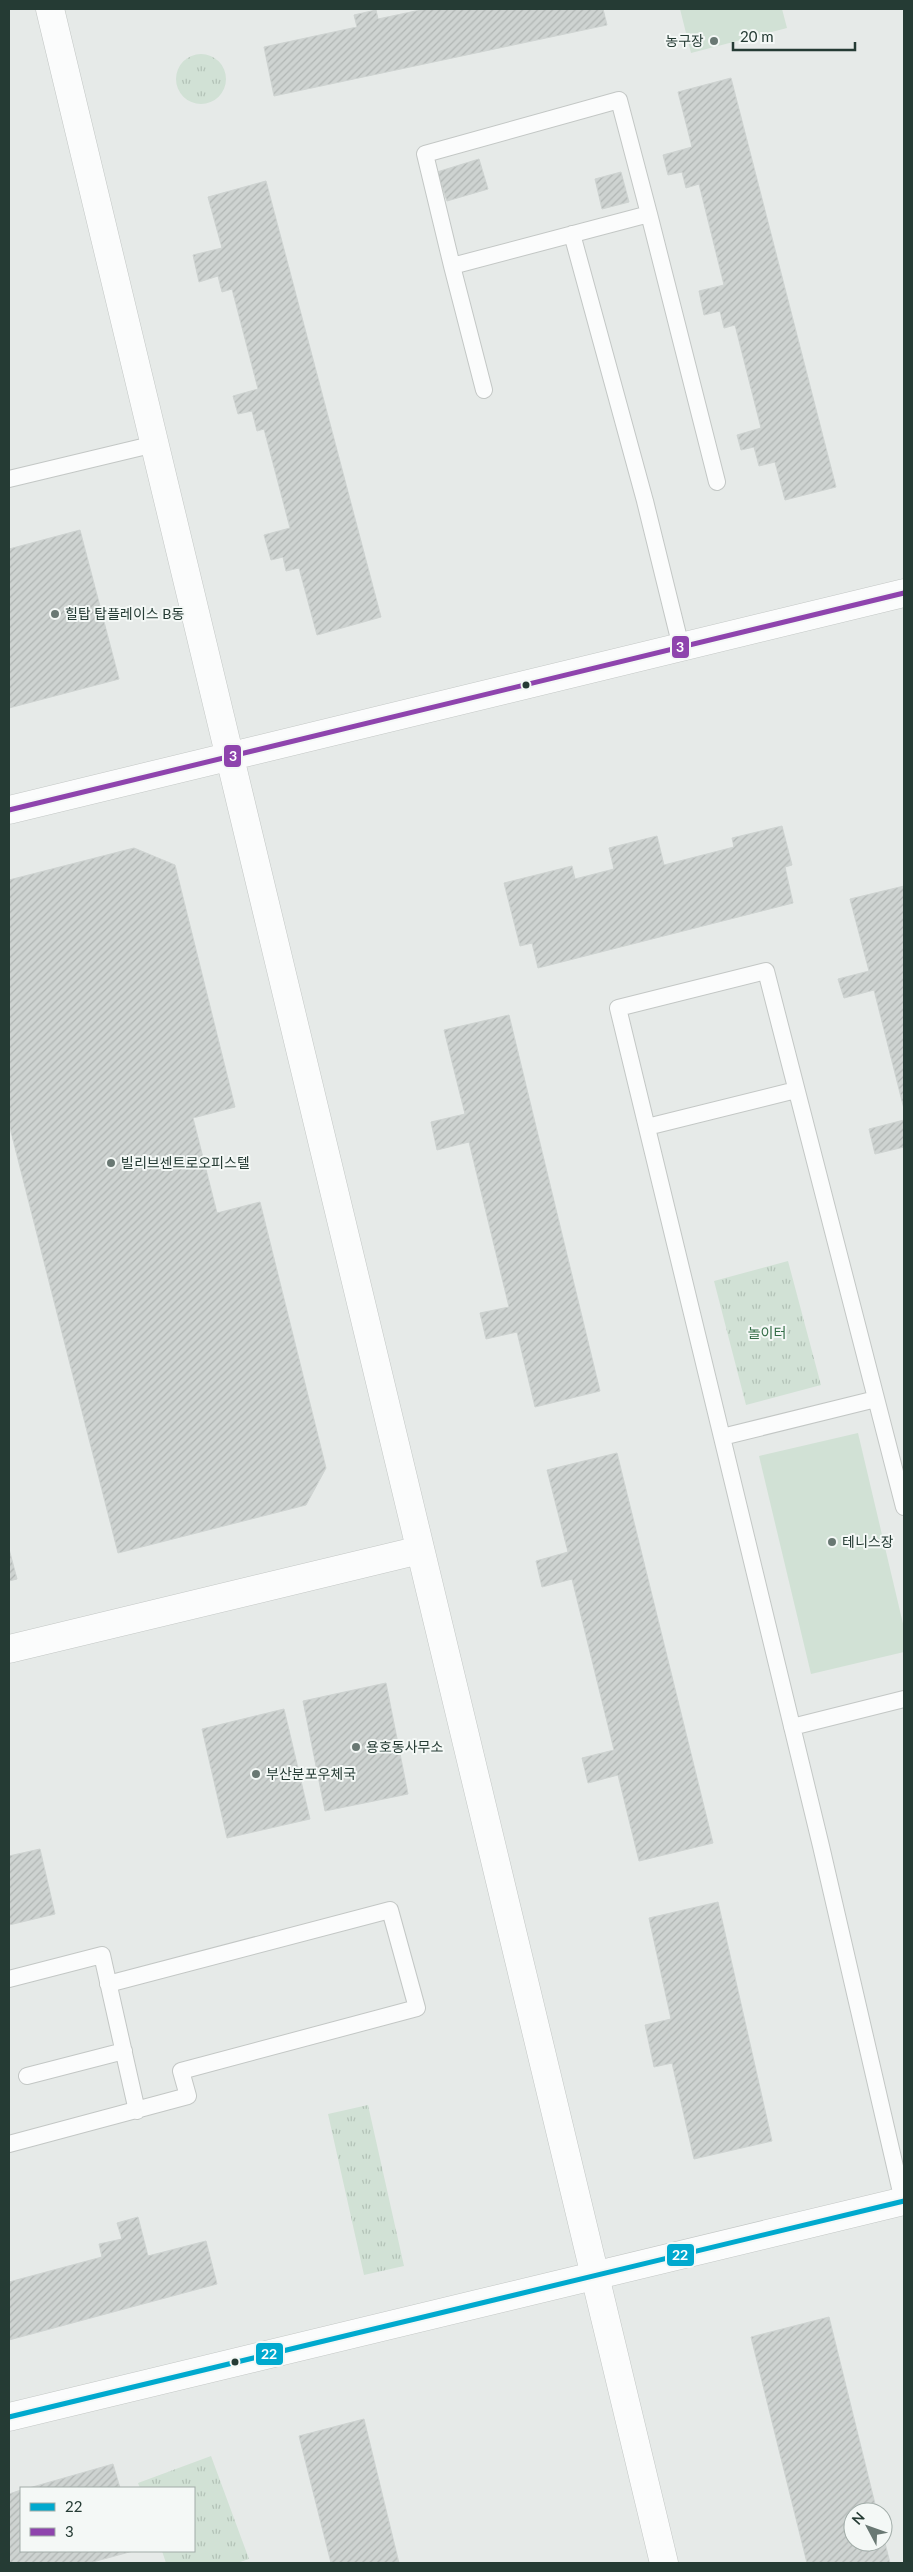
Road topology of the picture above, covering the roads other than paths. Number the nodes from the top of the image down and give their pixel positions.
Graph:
1 (50, 9) edge
2 (649, 214) junction
3 (572, 234) junction
4 (452, 266) junction
5 (484, 390) dead end
6 (154, 444) junction
7 (9, 479) edge
8 (717, 482) dead end
9 (904, 592) edge
10 (681, 647) junction
11 (229, 756) junction
12 (9, 810) edge
13 (796, 1090) junction
14 (647, 1127) junction
15 (876, 1399) junction
16 (722, 1437) junction
17 (904, 1507) edge
18 (420, 1550) junction
19 (9, 1649) edge
20 (904, 1699) edge
21 (792, 1727) junction
22 (9, 1979) edge
23 (108, 1984) junction
24 (124, 2051) junction
25 (27, 2076) dead end
26 (137, 2111) junction
27 (9, 2144) edge
28 (904, 2201) edge
29 (595, 2276) junction
30 (9, 2417) edge
31 (664, 2563) edge

1 - 6 street
2 - 3 lane
2 - 4 lane
2 - 8 lane
3 - 4 lane
3 - 10 lane
4 - 5 lane
6 - 7 lane
6 - 11 street
9 - 10 street
10 - 11 street
11 - 12 street
11 - 18 street
13 - 14 lane
13 - 14 lane
13 - 15 lane
14 - 16 lane
15 - 16 lane
15 - 17 lane
16 - 21 lane
18 - 19 street
18 - 29 street
20 - 21 lane
21 - 28 lane
22 - 23 lane
23 - 24 lane
23 - 26 lane
24 - 25 lane
24 - 26 lane
26 - 27 lane
28 - 29 street
29 - 30 street
29 - 31 street

